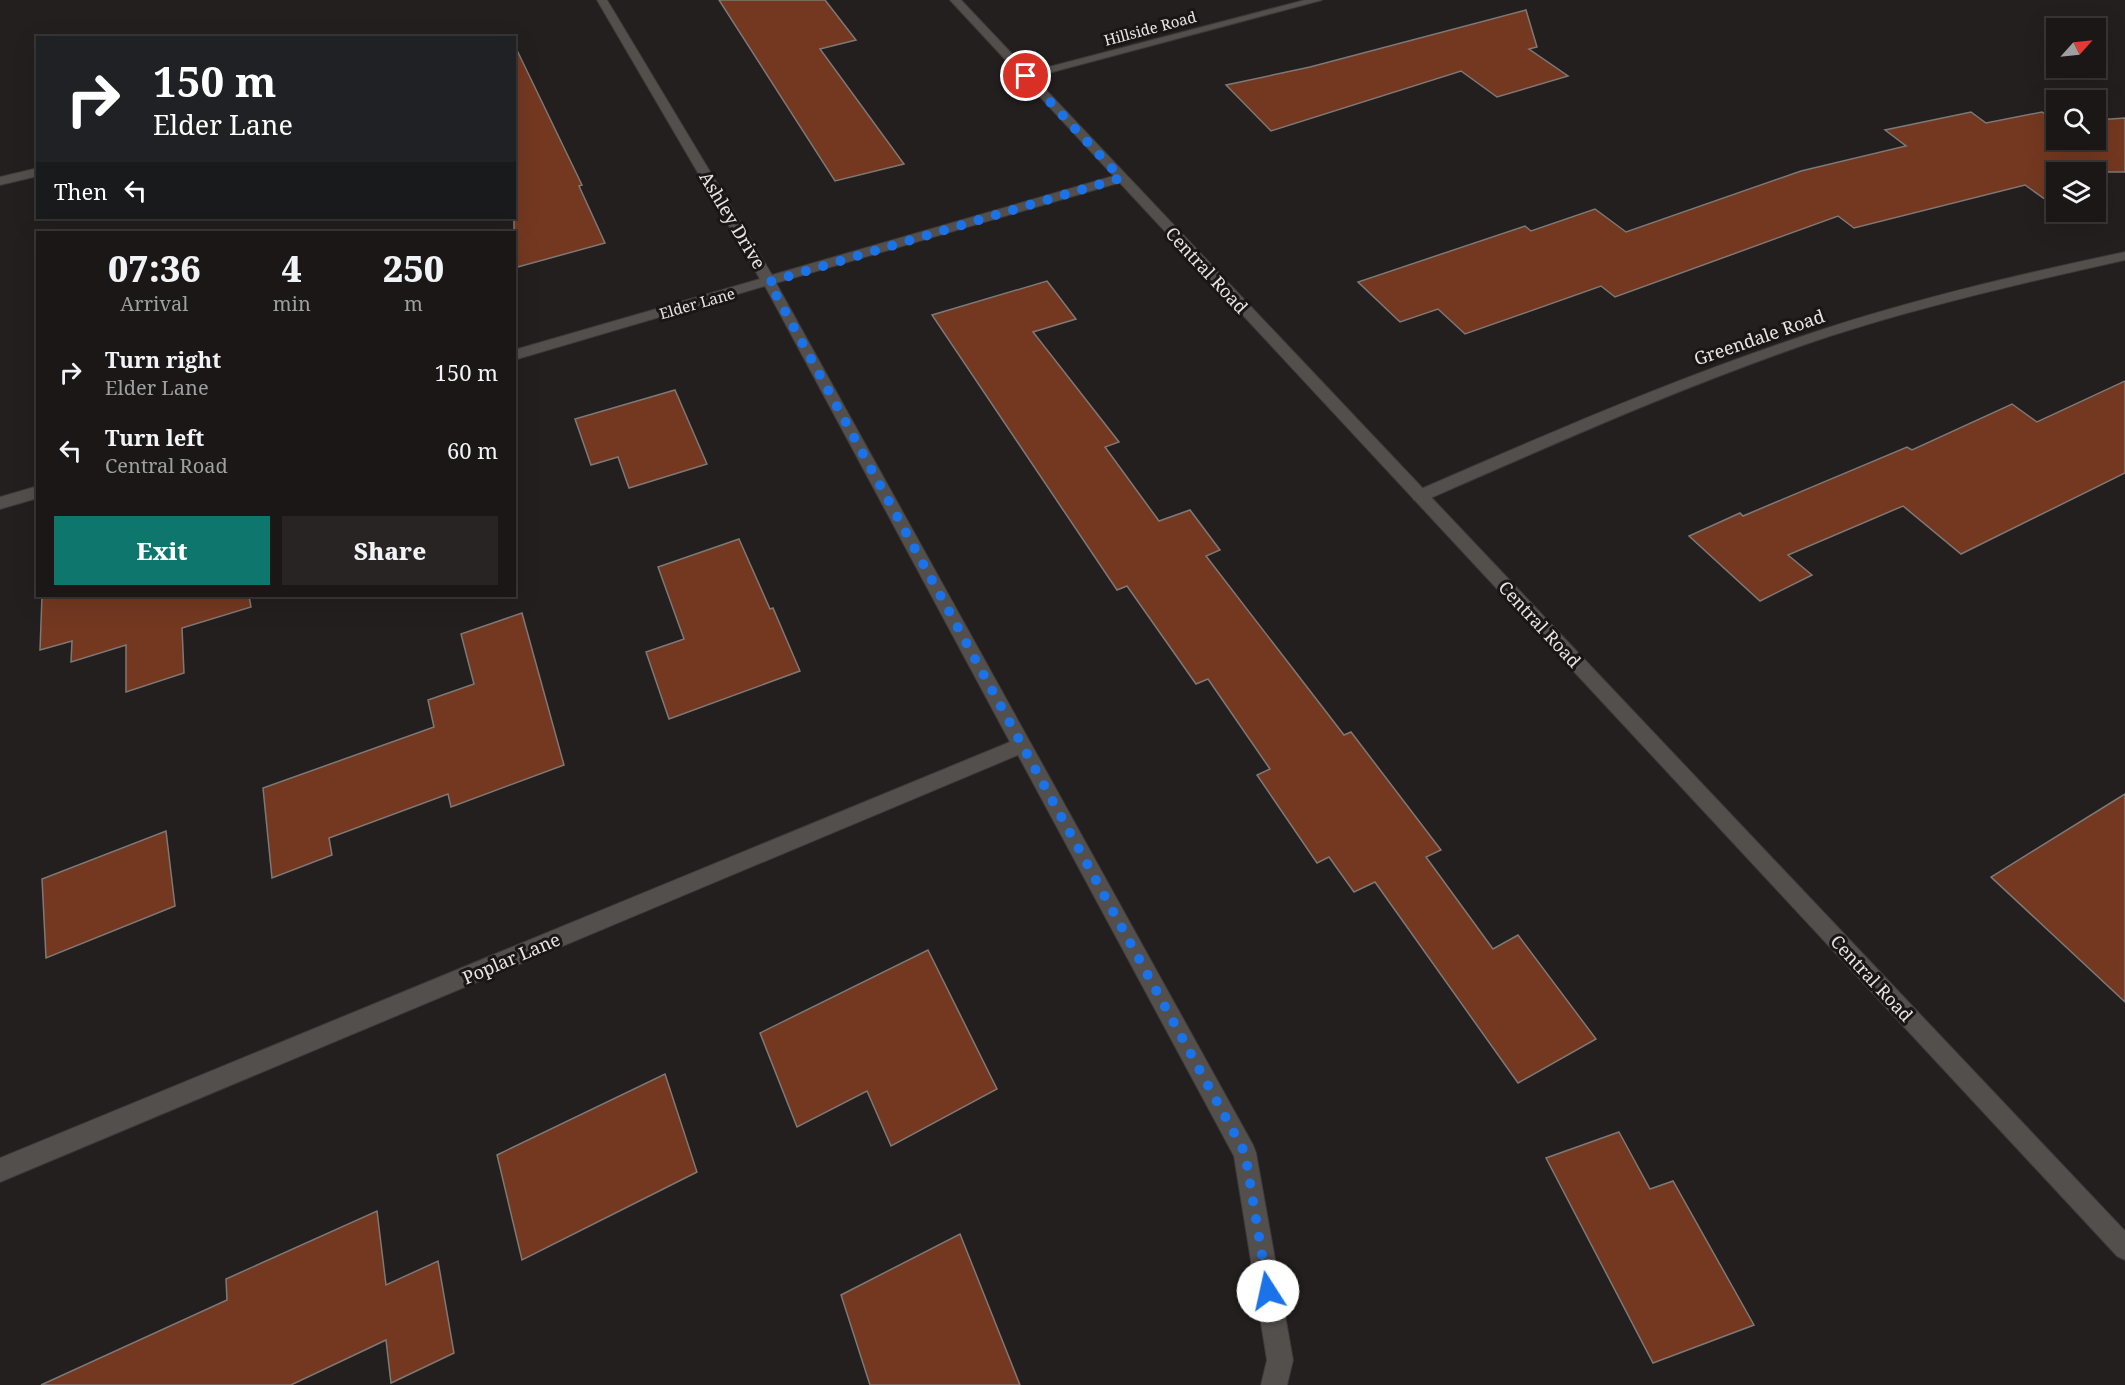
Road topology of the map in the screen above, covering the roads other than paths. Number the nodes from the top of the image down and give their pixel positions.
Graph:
1 (602, 0) edge
2 (955, 0) edge
3 (1317, 0) edge
4 (1026, 76) junction
5 (36, 172) edge
6 (1121, 178) junction
7 (0, 181) edge
8 (2125, 255) edge
9 (769, 282) junction
10 (516, 354) edge
11 (36, 493) edge
12 (1419, 496) junction
13 (0, 503) edge
14 (1022, 745) junction
15 (0, 1170) edge
16 (2125, 1248) edge
17 (1274, 1385) edge

1 - 9 street, Ashley Drive
2 - 4 street, Central Road
3 - 4 street, Hillside Road
4 - 6 street, Central Road
5 - 7 street
6 - 9 street, Elder Lane
6 - 12 street, Central Road
8 - 12 street, Greendale Road
9 - 10 street, Elder Lane
9 - 14 street, Ashley Drive
11 - 13 street
12 - 16 street, Central Road
14 - 15 street, Poplar Lane
14 - 17 street, Ashley Drive

